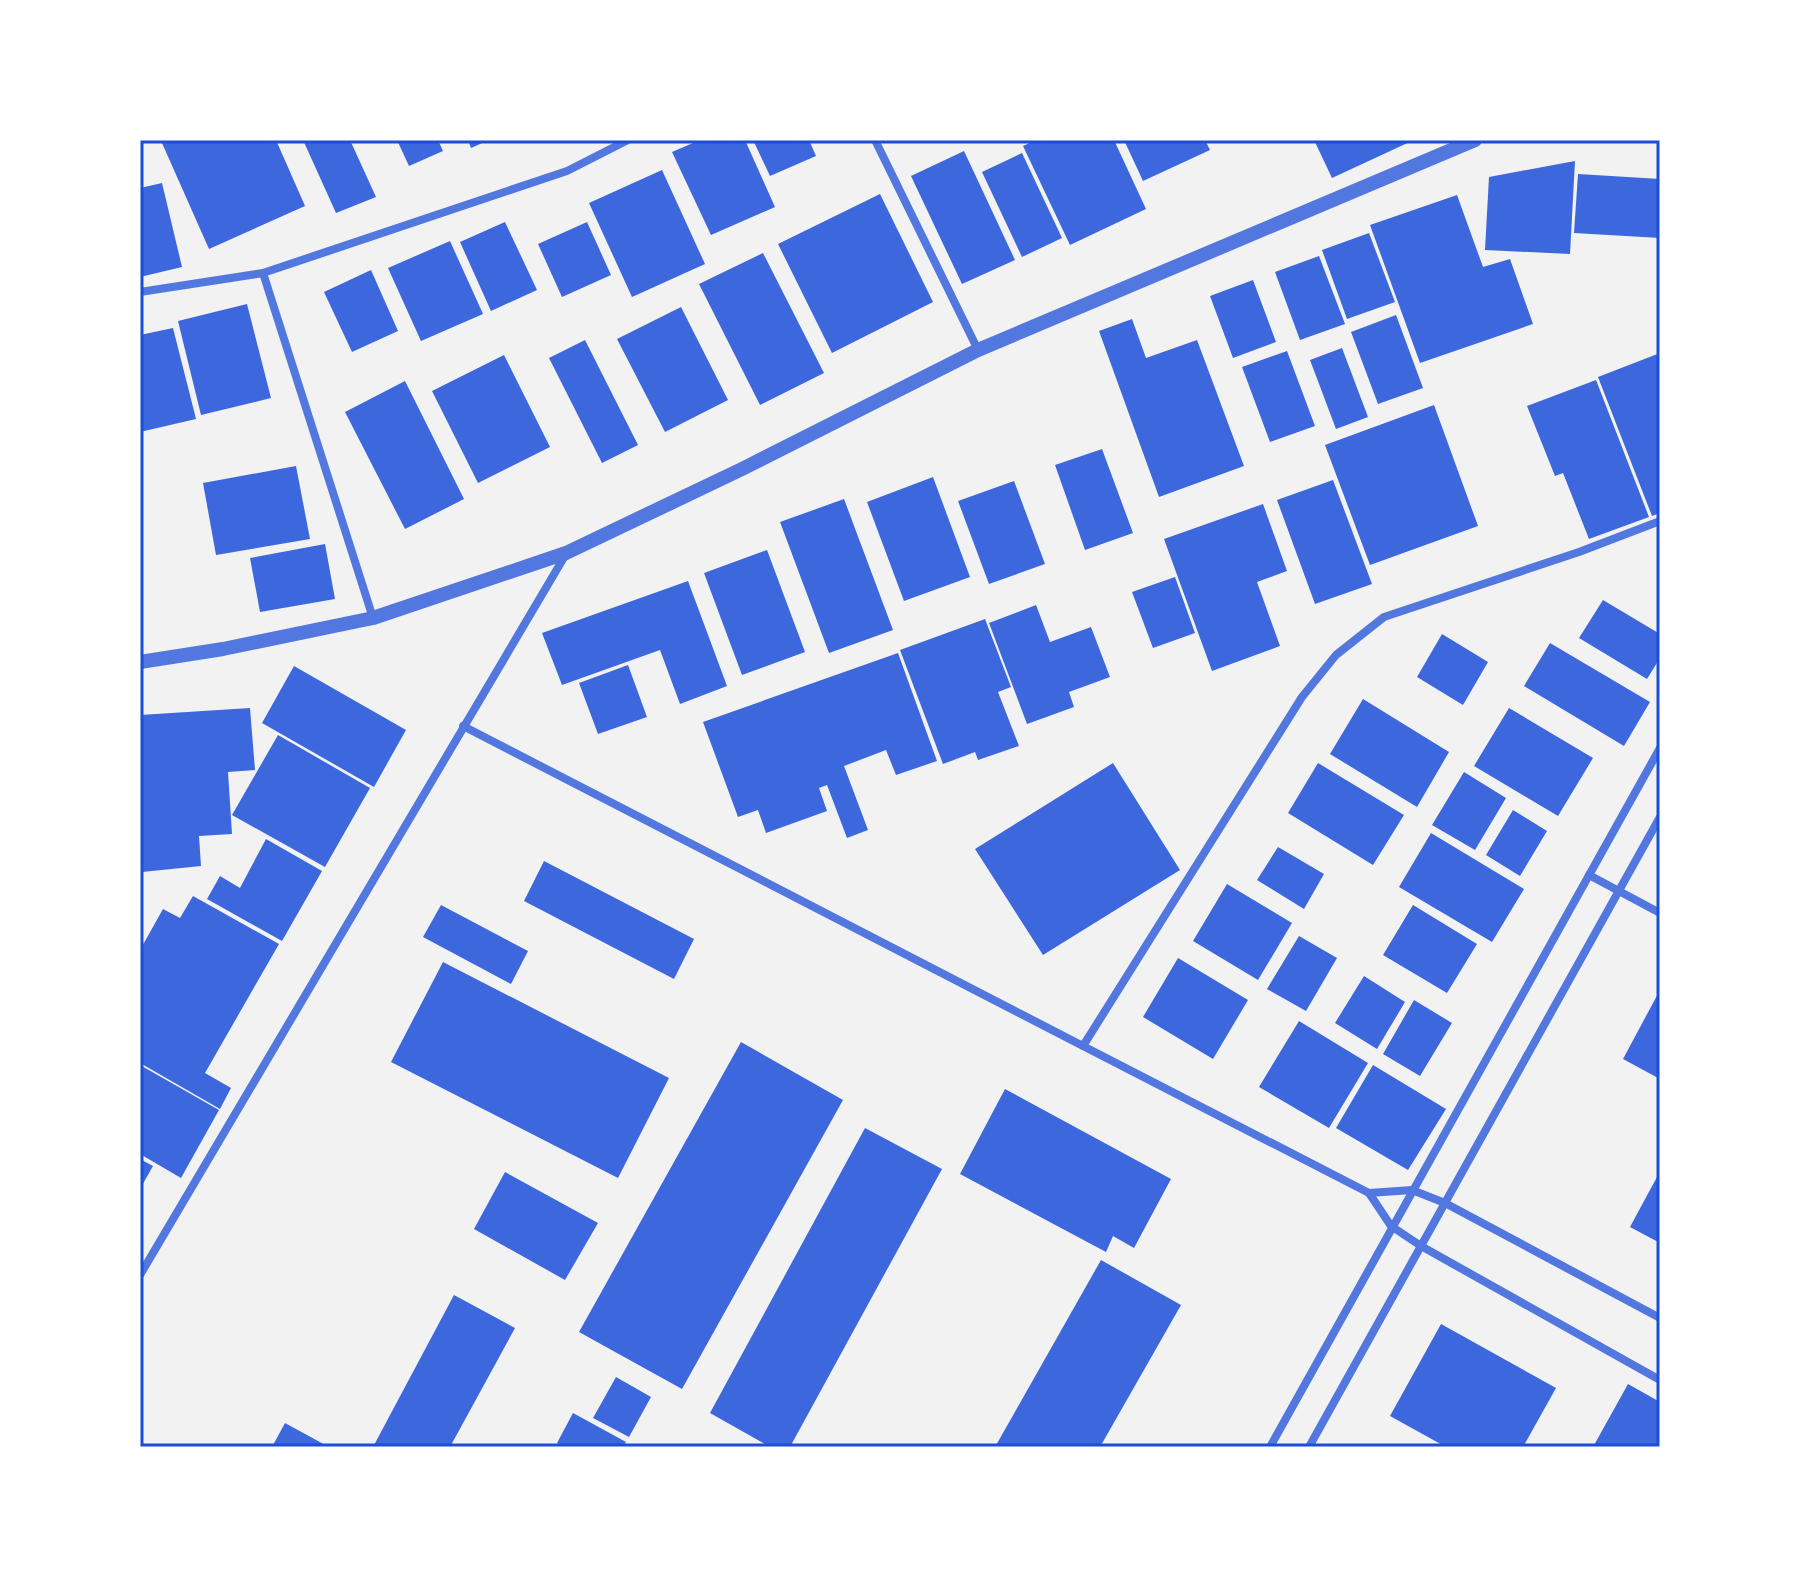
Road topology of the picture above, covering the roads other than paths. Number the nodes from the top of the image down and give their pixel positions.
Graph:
1 (628, 140) edge
2 (875, 140) edge
3 (1475, 140) edge
4 (263, 273) junction
5 (140, 292) edge
6 (978, 350) junction
7 (1660, 521) edge
8 (566, 553) junction
9 (373, 618) junction
10 (140, 662) edge
11 (463, 726) junction
12 (1660, 748) edge
13 (1660, 817) edge
14 (1589, 875) junction
15 (1618, 892) junction
16 (1660, 913) edge
17 (1083, 1046) junction
18 (1412, 1190) junction
19 (1369, 1193) junction
20 (1445, 1203) junction
21 (1391, 1226) junction
22 (1421, 1246) junction
23 (140, 1275) edge
24 (1660, 1318) edge
25 (1660, 1380) edge
26 (1270, 1447) edge
27 (1309, 1447) edge

1 - 4 street
2 - 6 street
3 - 6 street
4 - 5 street
4 - 9 street
6 - 8 street
7 - 17 street
8 - 9 street
8 - 11 street
9 - 10 street
11 - 17 street
11 - 23 street
12 - 14 street
13 - 15 street
14 - 15 street
14 - 18 street
15 - 16 street
15 - 20 street
17 - 19 street
18 - 19 street
18 - 20 street
18 - 21 street
19 - 21 street
20 - 22 street
20 - 24 street
21 - 22 street
21 - 26 street
22 - 25 street
22 - 27 street

